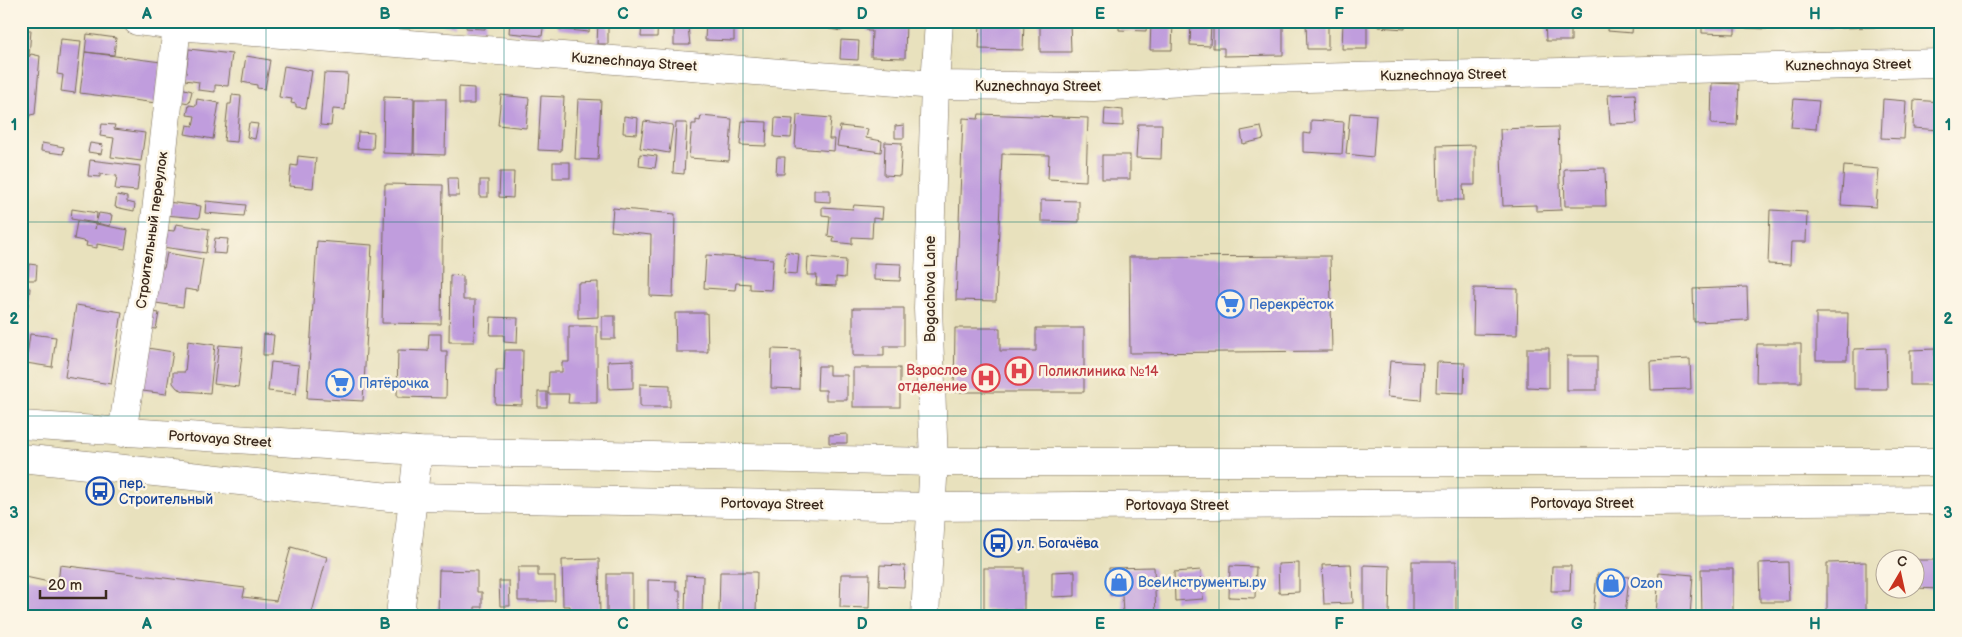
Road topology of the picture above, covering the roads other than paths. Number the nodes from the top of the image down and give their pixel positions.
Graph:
1 (137, 21) edge
2 (939, 21) edge
3 (218, 25) edge
4 (177, 26) junction
5 (1941, 63) edge
6 (935, 85) junction
7 (21, 424) edge
8 (122, 433) junction
9 (418, 452) junction
10 (21, 458) edge
11 (934, 462) junction
12 (1941, 462) edge
13 (414, 497) junction
14 (1941, 500) edge
15 (932, 507) junction
16 (400, 616) edge
17 (926, 616) edge

1 - 4 main road, Kuznechnaya Street
2 - 6 main road, Bogachova Lane
3 - 4 main road, Kuznechnaya Street
3 - 6 main road, Kuznechnaya Street
4 - 8 main road, Строительный переулок
5 - 6 main road, Kuznechnaya Street
6 - 11 main road, Bogachova Lane
7 - 8 main road, Portovaya Street
8 - 9 main road, Portovaya Street
9 - 11 main road, Portovaya Street
9 - 13 main road
10 - 13 main road, Portovaya Street
11 - 12 main road, Portovaya Street
11 - 15 main road, Bogachova Lane
13 - 15 main road, Portovaya Street
13 - 16 main road
14 - 15 main road, Portovaya Street
15 - 17 main road, Bogachova Lane

